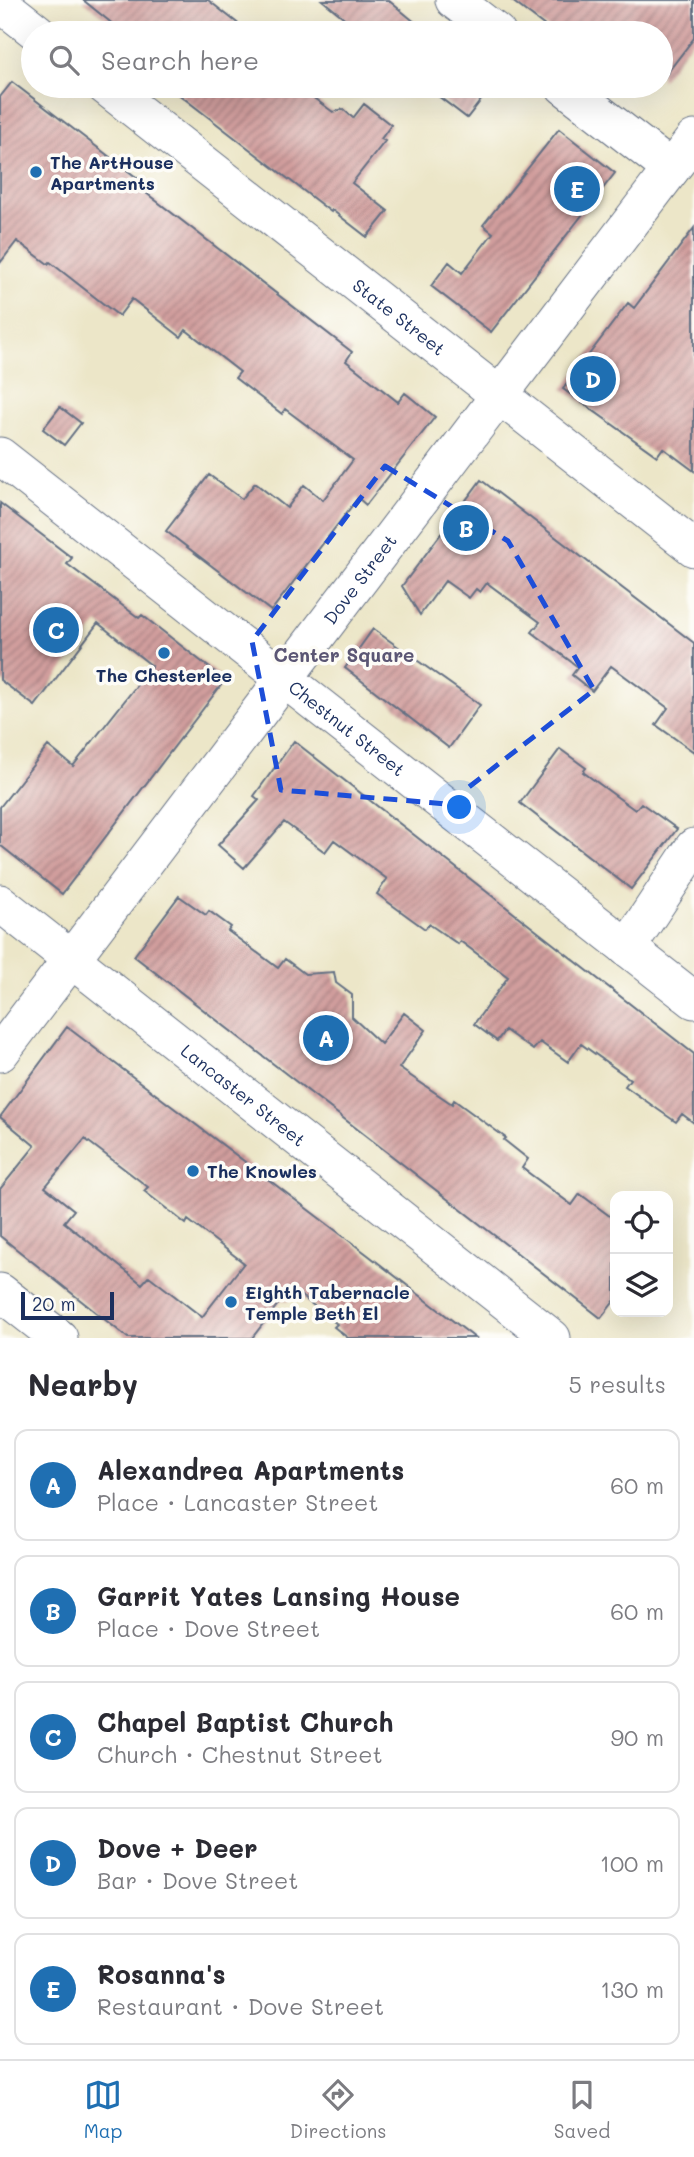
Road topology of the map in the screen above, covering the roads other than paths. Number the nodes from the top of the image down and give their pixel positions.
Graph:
1 (454, 0) edge
2 (0, 3) edge
3 (23, 21) edge
4 (481, 21) edge
5 (120, 98) edge
6 (579, 98) edge
7 (694, 139) edge
8 (671, 169) junction
9 (499, 395) junction
10 (0, 456) edge
11 (694, 548) edge
12 (284, 678) junction
13 (694, 847) edge
14 (0, 903) edge
15 (627, 948) junction
16 (71, 959) junction
17 (691, 991) edge
18 (0, 1053) edge
19 (0, 1292) edge
20 (59, 1338) edge
21 (552, 1338) edge

1 - 4 street
2 - 3 street
5 - 9 street, State Street
6 - 8 street
7 - 8 street, Dove Street
8 - 9 street, Dove Street
9 - 11 street, State Street
9 - 12 street, Dove Street
10 - 12 street, Chestnut Street
12 - 15 street, Chestnut Street
12 - 16 street, Dove Street
13 - 15 street
14 - 16 street, Lancaster Street
15 - 17 street, Chestnut Street
16 - 18 street, Dove Street
16 - 21 street, Lancaster Street
19 - 20 street

